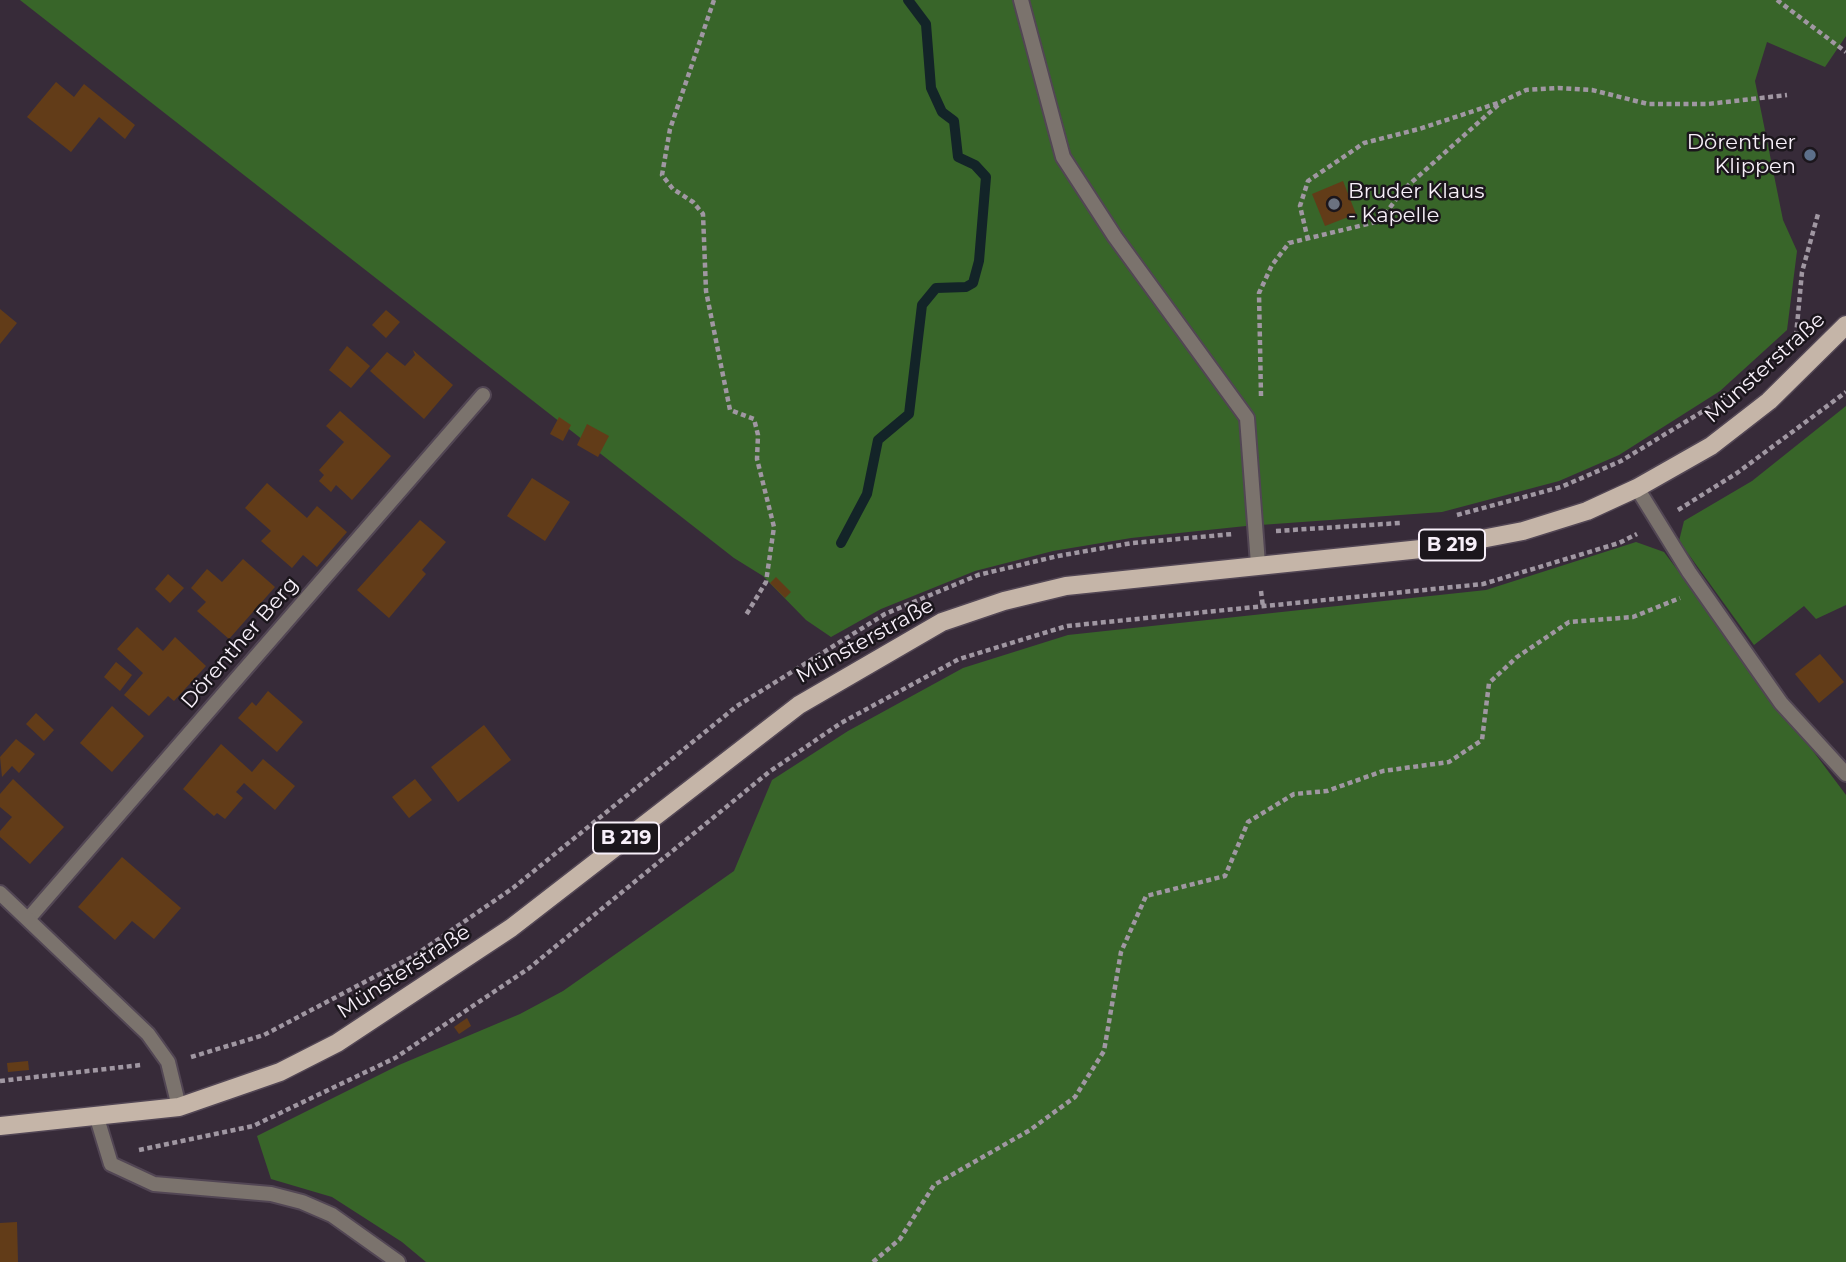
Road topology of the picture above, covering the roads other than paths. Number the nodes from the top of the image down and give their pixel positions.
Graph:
1 (1021, 0) edge
2 (1846, 325) edge
3 (483, 395) dead end
4 (1637, 488) junction
5 (1258, 564) junction
6 (1846, 774) edge
7 (0, 893) edge
8 (29, 918) junction
9 (179, 1107) junction
10 (97, 1118) junction
11 (0, 1126) edge
12 (398, 1262) edge

1 - 5 street
2 - 4 main road, Münsterstraße / B 219
3 - 8 street, Dörenther Berg
4 - 5 main road, Münsterstraße / B 219
4 - 6 street
5 - 9 main road, Münsterstraße / B 219
7 - 8 street
8 - 9 street
9 - 10 main road, Münsterstraße / B 219
10 - 11 main road, Münsterstraße / B 219
10 - 12 street

